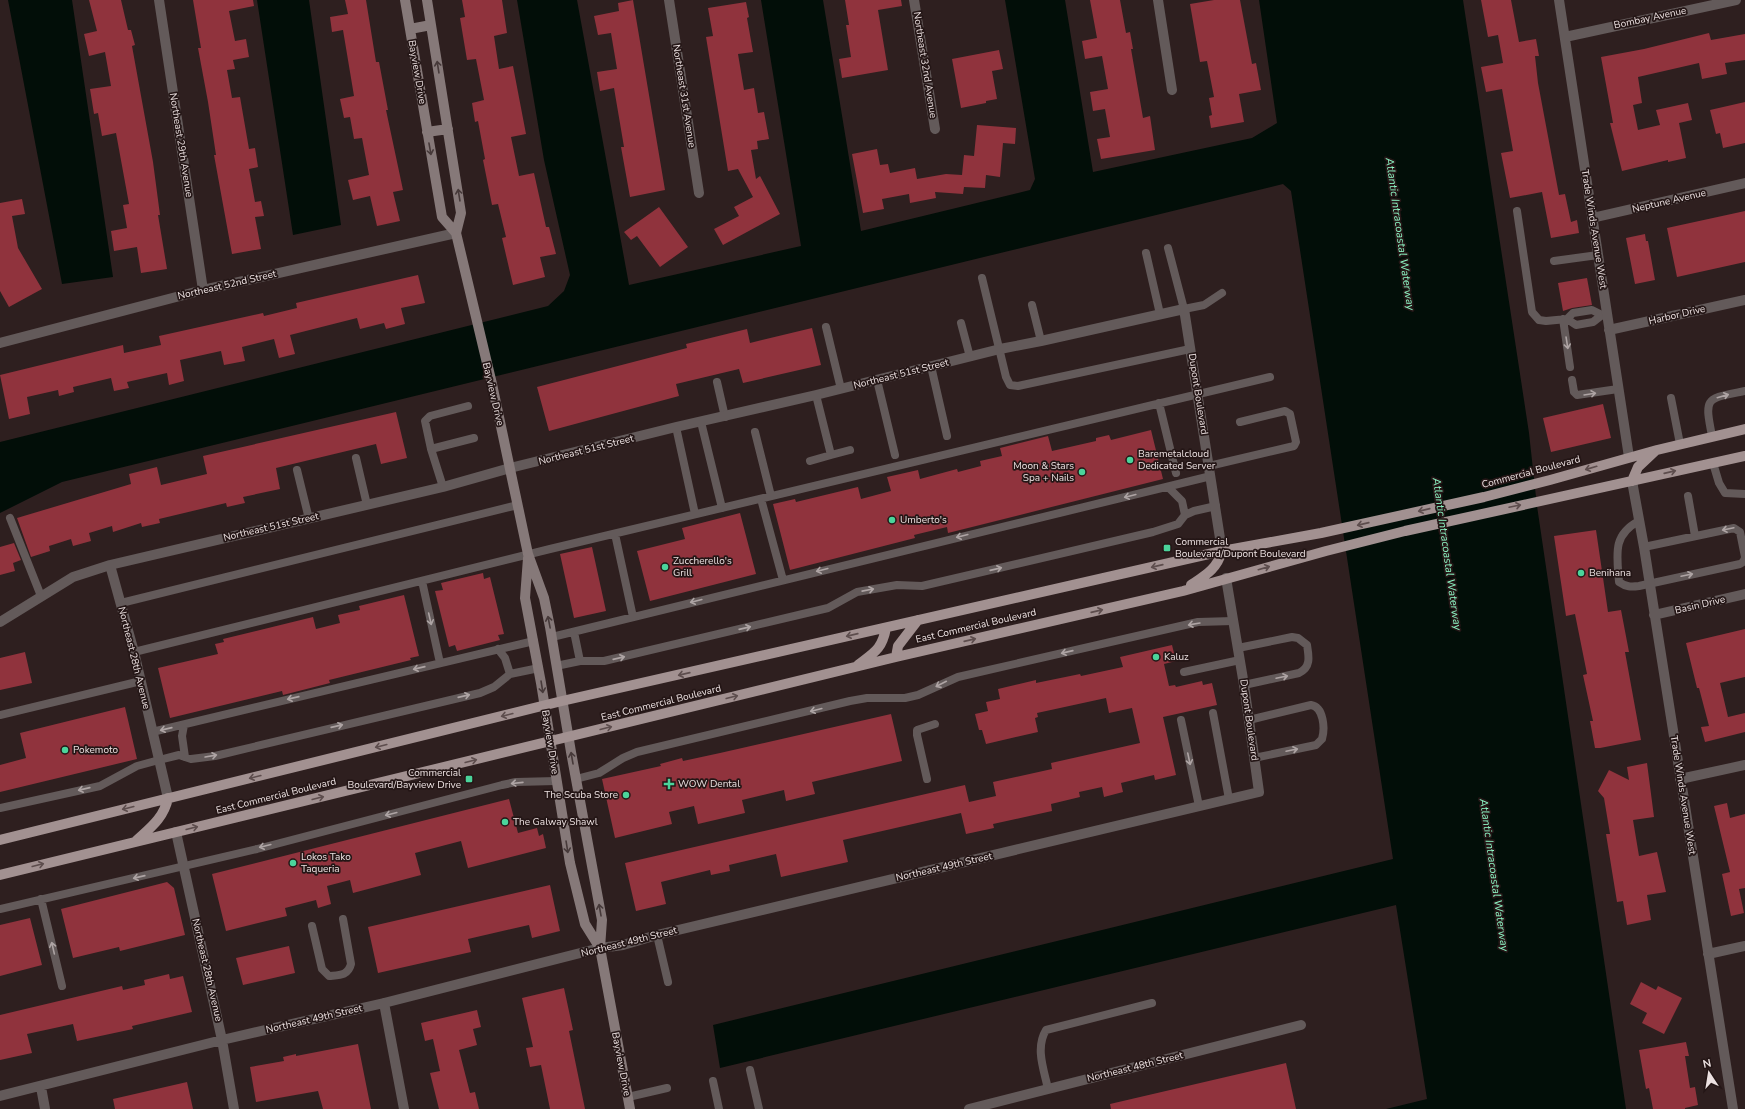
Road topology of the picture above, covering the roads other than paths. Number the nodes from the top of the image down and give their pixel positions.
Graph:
1 (159, 0) edge
2 (405, 0) edge
3 (427, 0) edge
4 (669, 0) edge
5 (914, 0) edge
6 (1158, 0) edge
7 (1559, 0) edge
8 (1736, 0) edge
9 (431, 26) junction
10 (410, 29) junction
11 (1565, 37) junction
12 (1172, 90) dead end
13 (448, 129) junction
14 (936, 129) dead end
15 (427, 132) junction
16 (1745, 183) edge
17 (699, 193) dead end
18 (1517, 211) dead end
19 (1592, 218) junction
20 (456, 233) junction
21 (1168, 248) dead end
22 (1146, 253) dead end
23 (1598, 255) junction
24 (1554, 261) dead end
25 (982, 278) dead end
26 (203, 290) junction
27 (1222, 293) dead end
28 (1745, 300) edge
29 (1032, 305) dead end
30 (1184, 309) junction
31 (1160, 314) junction
32 (1604, 315) junction
33 (1565, 319) junction
34 (961, 323) dead end
35 (826, 327) dead end
36 (1609, 330) junction
37 (1041, 341) junction
38 (0, 343) edge
39 (1000, 349) junction
40 (1190, 349) junction
41 (970, 357) junction
42 (930, 366) junction
43 (1570, 367) dead end
44 (1270, 377) dead end
45 (877, 380) junction
46 (1572, 380) dead end
47 (716, 382) dead end
48 (841, 388) junction
49 (1618, 389) junction
50 (1745, 391) edge
51 (1198, 394) junction
52 (816, 395) junction
53 (1672, 398) dead end
54 (1160, 403) junction
55 (468, 406) dead end
56 (725, 417) junction
57 (701, 422) junction
58 (1240, 422) dead end
59 (676, 427) junction
60 (1745, 429) edge
61 (755, 432) dead end
62 (947, 436) dead end
63 (1712, 436) junction
64 (474, 438) dead end
65 (1680, 444) junction
66 (432, 449) junction
67 (850, 450) dead end
68 (1657, 450) junction
69 (895, 455) dead end
70 (831, 456) junction
71 (1745, 456) edge
72 (1629, 457) junction
73 (356, 458) dead end
74 (810, 461) dead end
75 (1713, 462) junction
76 (1209, 466) junction
77 (510, 468) junction
78 (297, 470) dead end
79 (1176, 473) dead end
80 (1211, 476) junction
81 (1632, 481) junction
82 (444, 486) junction
83 (1168, 487) junction
84 (1745, 494) edge
85 (771, 496) junction
86 (1688, 496) dead end
87 (761, 499) junction
88 (367, 505) junction
89 (518, 505) junction
90 (1216, 506) junction
91 (722, 508) junction
92 (695, 514) junction
93 (1185, 515) junction
94 (10, 518) dead end
95 (309, 519) junction
96 (1639, 521) junction
97 (1321, 533) joint
98 (615, 534) junction
99 (1695, 536) junction
100 (1644, 547) junction
101 (1222, 551) junction
102 (528, 554) junction
103 (1745, 558) edge
104 (110, 565) junction
105 (1226, 578) junction
106 (783, 580) junction
107 (422, 581) junction
108 (1649, 583) junction
109 (1183, 591) junction
110 (1745, 594) edge
111 (41, 596) junction
112 (121, 603) junction
113 (1654, 615) junction
114 (634, 617) junction
115 (918, 620) junction
116 (0, 622) edge
117 (1233, 622) junction
118 (886, 628) junction
119 (574, 632) junction
120 (552, 637) junction
121 (534, 641) junction
122 (1238, 648) junction
123 (498, 649) junction
124 (134, 652) junction
125 (896, 657) junction
126 (580, 660) junction
127 (1240, 660) junction
128 (440, 663) junction
129 (556, 666) junction
130 (855, 667) junction
131 (539, 668) junction
132 (1184, 672) dead end
133 (510, 674) junction
134 (141, 681) junction
135 (1244, 685) junction
136 (562, 701) junction
137 (545, 706) junction
138 (1212, 713) dead end
139 (0, 714) edge
140 (1181, 720) dead end
141 (1249, 720) junction
142 (935, 724) dead end
143 (184, 725) junction
144 (152, 732) junction
145 (568, 738) junction
146 (550, 742) junction
147 (185, 757) junction
148 (1254, 758) junction
149 (159, 760) junction
150 (1745, 765) edge
151 (576, 779) junction
152 (927, 779) dead end
153 (1680, 779) junction
154 (556, 781) junction
155 (1259, 792) joint
156 (168, 798) junction
157 (1229, 799) junction
158 (1199, 806) junction
159 (0, 808) edge
160 (176, 832) junction
161 (0, 840) edge
162 (134, 842) junction
163 (184, 866) junction
164 (0, 875) edge
165 (41, 899) junction
166 (0, 909) edge
167 (343, 918) dead end
168 (312, 926) dead end
169 (657, 935) junction
170 (1745, 946) edge
171 (600, 948) junction
172 (1708, 954) junction
173 (668, 982) dead end
174 (62, 986) dead end
175 (384, 1003) junction
176 (1152, 1003) dead end
177 (1301, 1025) dead end
178 (222, 1040) junction
179 (750, 1070) dead end
180 (713, 1081) dead end
181 (41, 1087) junction
182 (667, 1088) dead end
183 (1048, 1089) junction
184 (0, 1096) edge
185 (628, 1097) junction
186 (45, 1109) edge
187 (234, 1109) edge
188 (404, 1109) edge
189 (630, 1109) edge
190 (719, 1109) edge
191 (759, 1109) edge
192 (969, 1109) edge
193 (1733, 1109) edge

1 - 26 street, Northeast 29th Avenue
2 - 10 street, Bayview Drive
3 - 9 street, Bayview Drive
4 - 17 street, Northeast 31st Avenue
5 - 14 street, Northeast 32nd Avenue
6 - 12 street
7 - 11 street, Trade Winds Avenue West
8 - 11 street, Bombay Avenue
9 - 10 street
13 -> 9 street, Bayview Drive
10 - 15 street, Bayview Drive
11 - 19 street, Trade Winds Avenue West
13 - 15 street
20 -> 13 street, Bayview Drive
15 -> 20 street, Bayview Drive
16 - 19 street, Neptune Avenue
18 - 33 lane
19 - 23 street, Trade Winds Avenue West
20 - 26 street, Northeast 52nd Street
20 - 77 street, Bayview Drive
21 - 30 lane
22 - 31 lane
23 - 24 lane
23 - 32 street, Trade Winds Avenue West
25 - 39 lane
26 - 38 street, Northeast 52nd Street
27 - 30 lane
28 - 36 street, Harbor Drive
29 - 37 lane
30 - 31 street, Northeast 51st Street
30 - 40 street, Dupont Boulevard
31 - 37 street, Northeast 51st Street
32 - 33 lane
32 - 33 lane
32 - 36 street, Trade Winds Avenue West
33 -> 43 lane
34 - 41 lane
35 - 48 lane
36 - 49 street, Trade Winds Avenue West
37 - 39 street, Northeast 51st Street
39 - 40 lane
39 - 41 street, Northeast 51st Street
40 - 51 street, Dupont Boulevard
41 - 42 street, Northeast 51st Street
42 - 45 street, Northeast 51st Street
42 - 62 lane
44 - 51 lane
45 - 48 street, Northeast 51st Street
45 - 69 lane
46 -> 49 lane
47 - 56 lane
48 - 52 street, Northeast 51st Street
49 - 72 street, Trade Winds Avenue West
63 -> 50 lane
51 - 54 lane
51 - 76 street, Dupont Boulevard
52 - 56 street, Northeast 51st Street
52 - 70 lane
53 - 65 lane
54 - 79 lane
54 - 85 lane
55 - 66 lane
56 - 57 street, Northeast 51st Street
57 - 59 street, Northeast 51st Street
57 - 91 lane
58 - 76 lane
59 - 77 street, Northeast 51st Street
59 - 92 lane
60 - 63 main road, Commercial Boulevard
61 - 85 lane
63 - 65 main road, Commercial Boulevard
64 - 66 lane
65 - 68 main road, Commercial Boulevard
66 - 82 lane
67 - 70 lane
68 - 72 main road, Commercial Boulevard
68 - 81 main road
70 - 74 lane
71 - 75 main road
72 -> 97 main road, Commercial Boulevard
73 - 88 lane
81 -> 75 main road
75 - 84 lane
76 - 80 street, Dupont Boulevard
77 - 82 street, Northeast 51st Street
77 - 89 street, Bayview Drive
78 - 95 lane
80 - 83 lane
80 - 90 street, Dupont Boulevard
81 - 96 street, Trade Winds Avenue West
105 -> 81 main road, East Commercial Boulevard
82 - 88 street, Northeast 51st Street
83 - 93 lane
83 -> 106 lane
85 - 87 lane
86 - 99 lane
87 - 91 lane
87 - 106 lane
88 - 95 street, Northeast 51st Street
89 - 102 street, Bayview Drive
89 - 112 lane
90 - 93 lane
90 - 101 street, Dupont Boulevard
91 - 92 lane
92 - 98 lane
126 -> 93 lane
94 - 111 lane
95 - 104 street, Northeast 51st Street
96 - 100 street, Trade Winds Avenue West
96 - 108 lane
97 - 101 main road, East Commercial Boulevard
98 - 102 lane
98 - 114 lane
99 - 100 lane
103 -> 99 lane
100 - 108 street, Trade Winds Avenue West
101 - 109 main road
101 -> 115 main road, East Commercial Boulevard
102 - 107 lane
120 -> 102 street, Bayview Drive
102 - 121 street, Bayview Drive
108 -> 103 lane
104 - 111 street, Northeast 51st Street
104 - 112 street, Northeast 28th Avenue
105 - 109 main road, East Commercial Boulevard
105 - 117 street, Dupont Boulevard
106 -> 114 lane
107 - 124 lane
107 -> 128 lane
108 - 113 street, Trade Winds Avenue West
125 -> 109 main road, East Commercial Boulevard
110 - 113 street, Basin Drive
111 - 116 street, Northeast 51st Street
112 - 124 street, Northeast 28th Avenue
113 - 153 street, Trade Winds Avenue West
114 - 119 lane
115 - 118 main road, East Commercial Boulevard
115 - 125 main road
117 - 122 street, Dupont Boulevard
117 -> 151 lane
118 - 130 main road
118 -> 136 main road, East Commercial Boulevard
119 - 120 lane
119 - 126 lane
120 - 129 street, Bayview Drive
121 - 123 lane
121 - 131 street, Bayview Drive
122 - 127 street, Dupont Boulevard
135 -> 122 lane
123 - 128 lane
123 - 133 lane
124 - 134 street, Northeast 28th Avenue
125 - 130 main road, East Commercial Boulevard
126 - 129 lane
127 - 132 lane
127 - 135 street, Dupont Boulevard
128 -> 143 lane
129 - 136 street, Bayview Drive
145 -> 130 main road, East Commercial Boulevard
131 - 133 lane
131 -> 137 street, Bayview Drive
147 -> 133 lane
134 - 139 lane
134 - 144 street, Northeast 28th Avenue
135 - 141 street, Dupont Boulevard
136 - 137 main road, East Commercial Boulevard
136 - 145 street, Bayview Drive
137 - 146 street, Bayview Drive
137 -> 156 main road, East Commercial Boulevard
138 - 157 lane
140 -> 158 lane
141 - 148 street, Dupont Boulevard
148 -> 141 lane
142 - 152 lane
143 -> 144 lane
143 - 147 lane
144 - 149 street, Northeast 28th Avenue
145 - 146 main road, East Commercial Boulevard
151 -> 145 street, Bayview Drive
146 - 154 street, Bayview Drive
160 -> 146 main road, East Commercial Boulevard
147 - 149 lane
148 - 155 street, Dupont Boulevard
149 - 156 street, Northeast 28th Avenue
149 -> 159 lane
150 - 153 street
171 -> 151 street, Bayview Drive
153 - 172 street, Trade Winds Avenue West
154 -> 163 lane
154 -> 171 street, Bayview Drive
155 - 157 street, Northeast 49th Street
156 -> 161 main road, East Commercial Boulevard
156 - 162 main road
157 - 158 street, Northeast 49th Street
158 - 169 street, Northeast 49th Street
160 - 162 main road, East Commercial Boulevard
160 - 163 street, Northeast 28th Avenue
164 -> 162 main road, East Commercial Boulevard
163 -> 165 lane
163 - 178 street, Northeast 28th Avenue
165 - 166 lane
174 -> 165 lane
167 - 168 lane
169 - 171 street, Northeast 49th Street
169 - 173 lane
170 - 172 street
171 - 175 street, Northeast 49th Street
171 - 185 street, Bayview Drive
172 - 193 street, Trade Winds Avenue West
175 - 178 street, Northeast 49th Street
175 - 188 street
176 - 183 lane
177 - 183 street, Northeast 48th Street
178 - 181 street, Northeast 49th Street
178 - 187 street, Northeast 28th Avenue
179 - 191 lane
180 - 190 lane
181 - 184 street, Northeast 49th Street
181 - 186 street
182 - 185 lane
183 - 192 street, Northeast 48th Street
185 - 189 street, Bayview Drive

